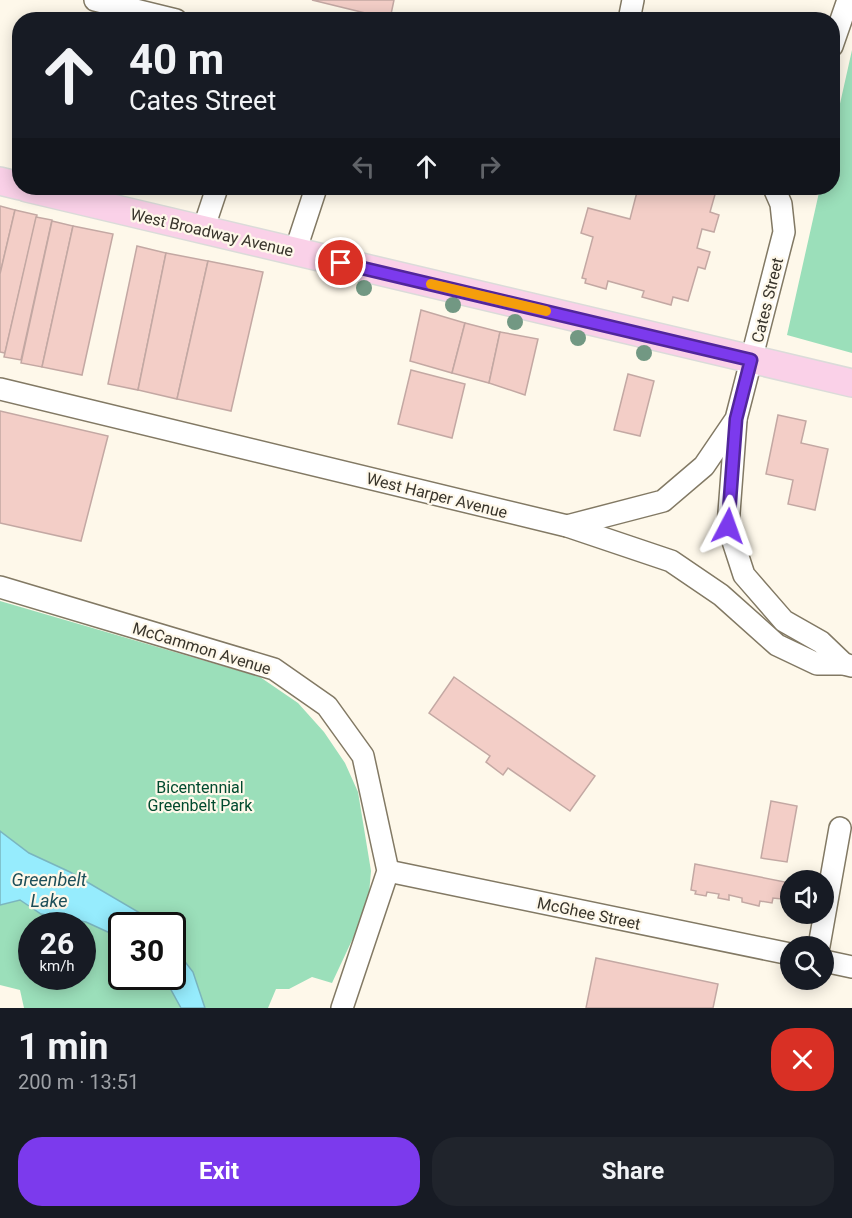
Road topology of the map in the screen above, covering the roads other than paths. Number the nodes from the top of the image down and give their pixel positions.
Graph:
1 (95, 0) edge
2 (144, 12) edge
3 (56, 195) edge
4 (216, 195) edge
5 (314, 195) edge
6 (777, 195) edge
7 (203, 230) junction
8 (295, 252) junction
9 (751, 360) junction
10 (852, 383) edge
11 (0, 389) edge
12 (736, 419) junction
13 (567, 526) junction
14 (0, 587) edge
15 (848, 665) edge
16 (840, 828) dead end
17 (388, 871) junction
18 (821, 936) edge
19 (780, 952) edge
20 (834, 963) edge
21 (852, 967) edge
22 (342, 1008) edge

1 - 2 street
3 - 7 main road, West Broadway Avenue
4 - 7 street
5 - 8 street
6 - 9 street, Cates Street
7 - 8 main road, West Broadway Avenue
8 - 9 main road, West Broadway Avenue
9 - 10 main road, West Broadway Avenue
9 - 12 street, Cates Street
11 - 13 street, West Harper Avenue
12 - 13 street, Cates Street
12 - 15 street, West Harper Avenue
13 - 15 street, West Harper Avenue
14 - 17 street, McCammon Avenue
16 - 18 street
17 - 19 street, McGhee Street
17 - 22 street
20 - 21 street

